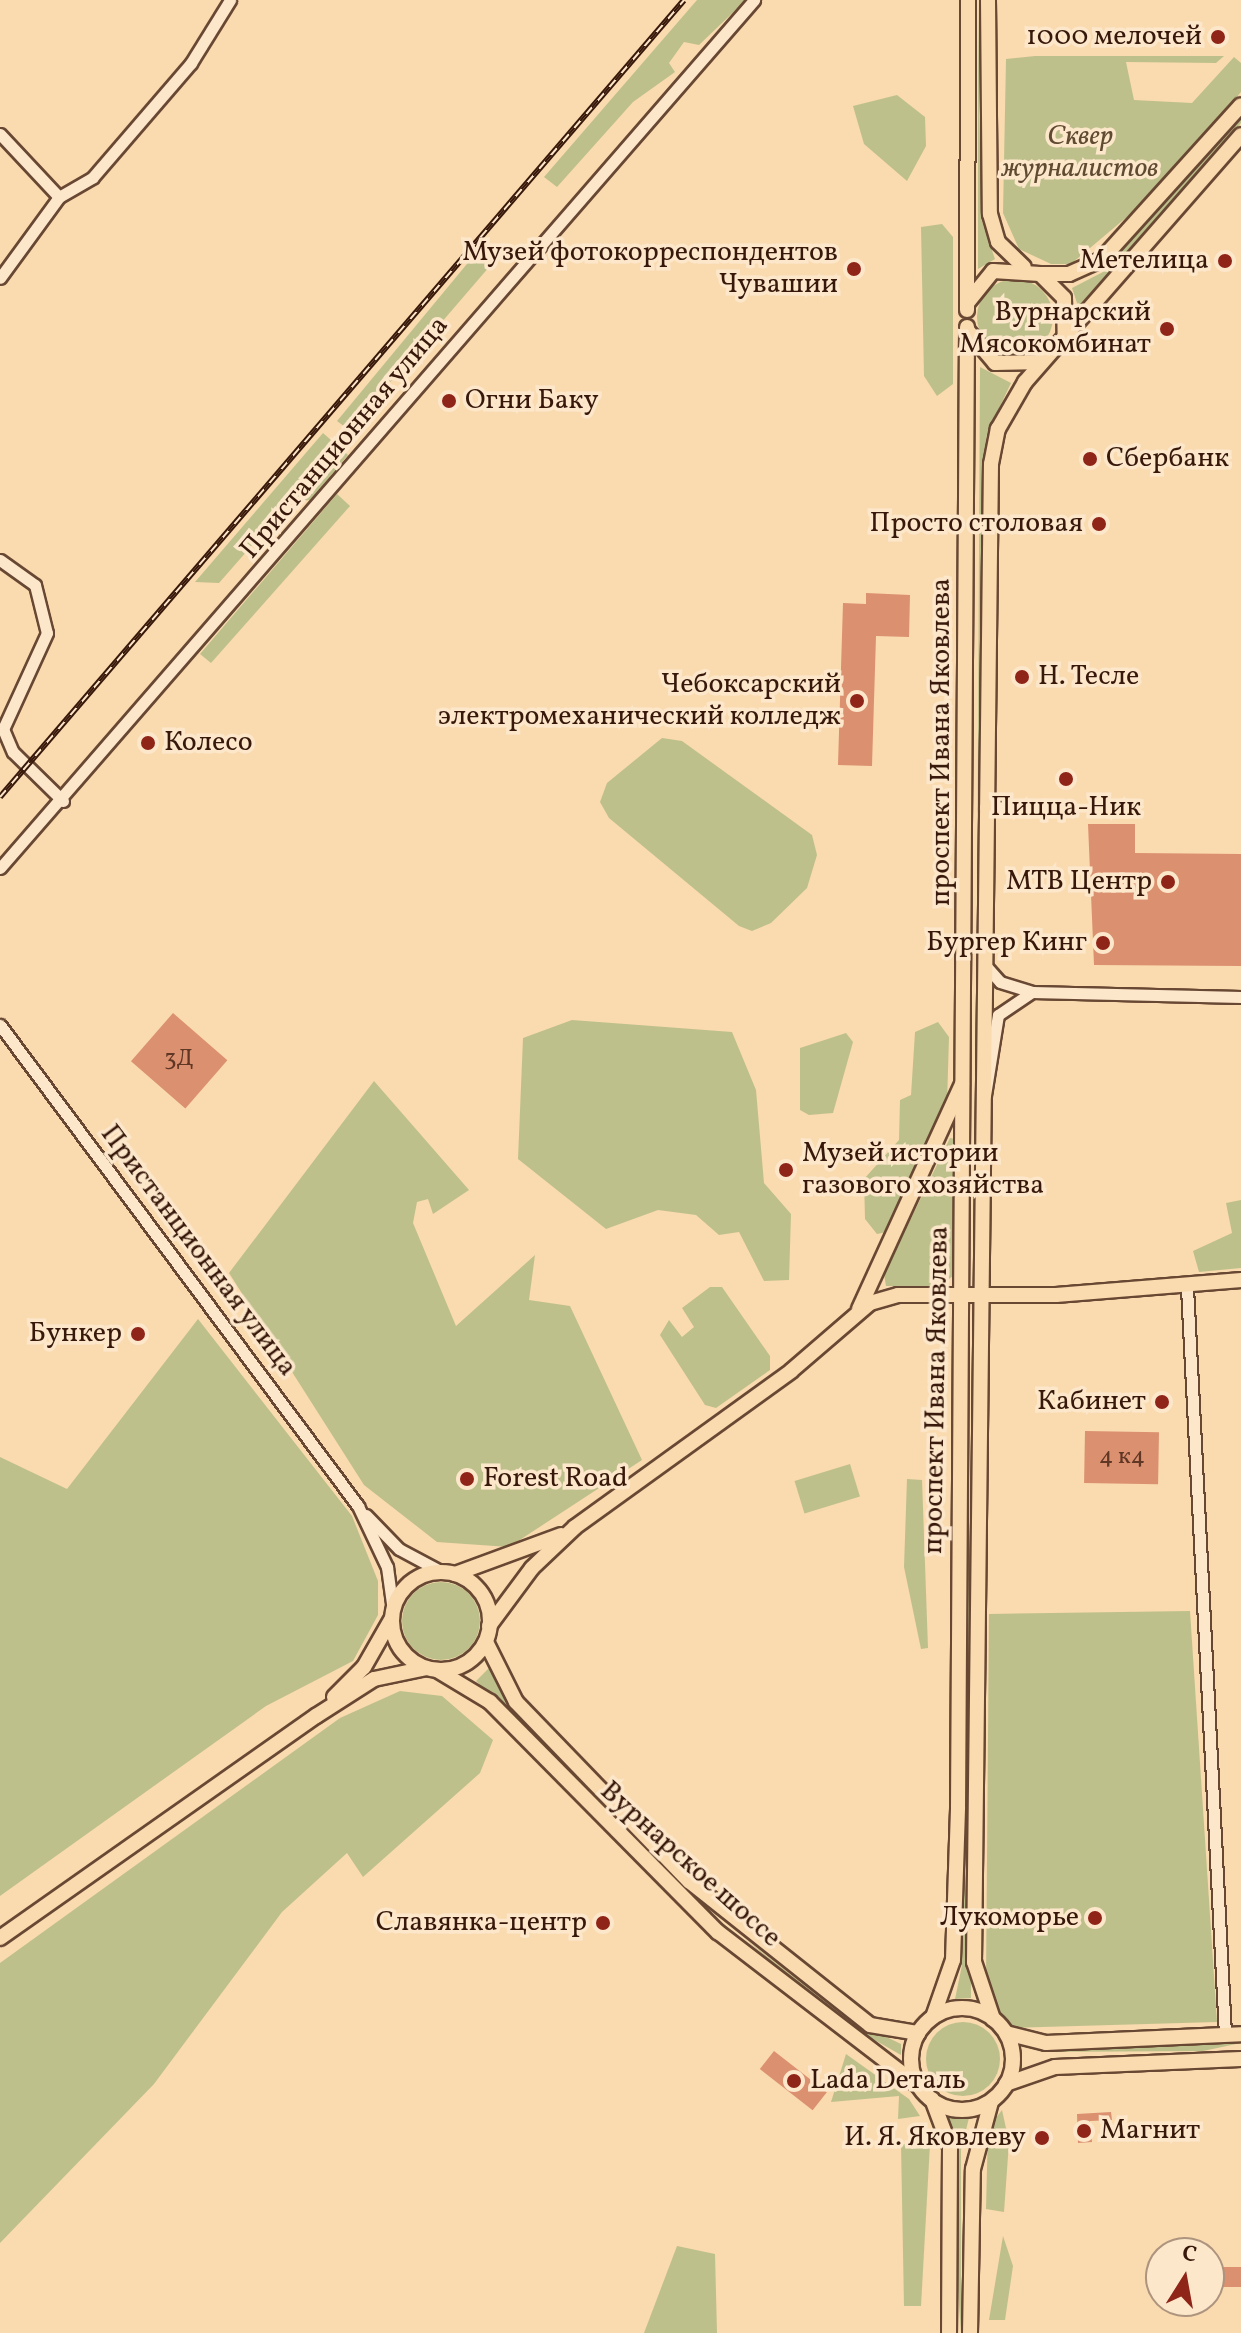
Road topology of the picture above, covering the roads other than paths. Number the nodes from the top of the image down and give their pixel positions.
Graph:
1 (230, 0) edge
2 (754, 0) edge
3 (968, 0) edge
4 (988, 0) edge
5 (1241, 105) edge
6 (0, 134) edge
7 (1241, 135) edge
8 (59, 197) junction
9 (1034, 272) junction
10 (0, 278) edge
11 (967, 310) junction
12 (967, 327) junction
13 (1064, 338) junction
14 (1042, 362) junction
15 (0, 560) edge
16 (2, 720) edge
17 (3, 739) edge
18 (63, 801) junction
19 (985, 807) junction
20 (1034, 808) dead end
21 (0, 868) edge
22 (984, 964) junction
23 (1032, 992) junction
24 (1241, 997) edge
25 (0, 1025) edge
26 (965, 1076) junction
27 (983, 1100) junction
28 (1241, 1280) edge
29 (1187, 1287) junction
30 (964, 1294) junction
31 (981, 1295) junction
32 (859, 1309) junction
33 (358, 1506) junction
34 (575, 1527) junction
35 (448, 1573) junction
36 (392, 1614) junction
37 (489, 1626) junction
38 (486, 1642) junction
39 (432, 1669) junction
40 (316, 1716) junction
41 (606, 1800) junction
42 (593, 1813) junction
43 (730, 1917) junction
44 (718, 1932) junction
45 (0, 1938) edge
46 (933, 2017) junction
47 (993, 2019) junction
48 (918, 2033) junction
49 (1006, 2033) junction
50 (1241, 2034) edge
51 (1225, 2035) junction
52 (1241, 2059) edge
53 (1006, 2084) junction
54 (920, 2087) junction
55 (931, 2099) junction
56 (991, 2102) junction
57 (949, 2333) edge
58 (970, 2333) edge

1 - 8 street
2 - 18 street, Пристанционная улица
3 - 11 main road
4 - 9 main road
5 - 9 main road
6 - 8 street
7 - 13 main road
8 - 10 street
9 - 11 main road
9 - 13 main road
11 - 12 main road
12 - 14 main road
12 - 26 main road, проспект Ивана Яковлева
13 - 14 main road
14 - 19 main road, проспект Ивана Яковлева
15 - 16 street
16 - 17 street
17 - 18 street
18 - 21 street, Пристанционная улица
19 - 20 street
19 - 22 main road, проспект Ивана Яковлева
22 - 23 street
22 - 27 main road, проспект Ивана Яковлева
23 - 24 street
23 - 27 street
25 - 33 street, Пристанционная улица
26 - 30 main road, проспект Ивана Яковлева
26 - 32 main road
27 - 31 main road, проспект Ивана Яковлева
28 - 29 main road
29 - 31 main road
29 - 51 street
30 - 31 main road
30 - 32 main road
30 - 46 main road, проспект Ивана Яковлева
31 - 47 main road, проспект Ивана Яковлева
32 - 34 main road
33 - 35 street, Пристанционная улица
33 - 36 street, Пристанционная улица
34 - 35 main road
34 - 37 main road
35 - 36 main road
35 - 37 main road
36 - 39 main road
36 - 40 main road
37 - 38 main road
38 - 39 main road
38 - 41 main road, Вурнарское шоссе
39 - 40 main road
39 - 42 main road, Вурнарское шоссе
40 - 45 main road
41 - 42 main road
41 - 43 main road, Вурнарское шоссе
42 - 44 main road, Вурнарское шоссе
43 - 44 main road
43 - 48 main road, Вурнарское шоссе
44 - 54 main road, Вурнарское шоссе
46 - 47 main road
46 - 48 main road
47 - 49 main road
48 - 54 main road
49 - 51 main road
49 - 53 main road
50 - 51 main road
52 - 53 main road
53 - 56 main road
54 - 55 main road
55 - 56 main road
55 - 57 main road
56 - 58 main road

